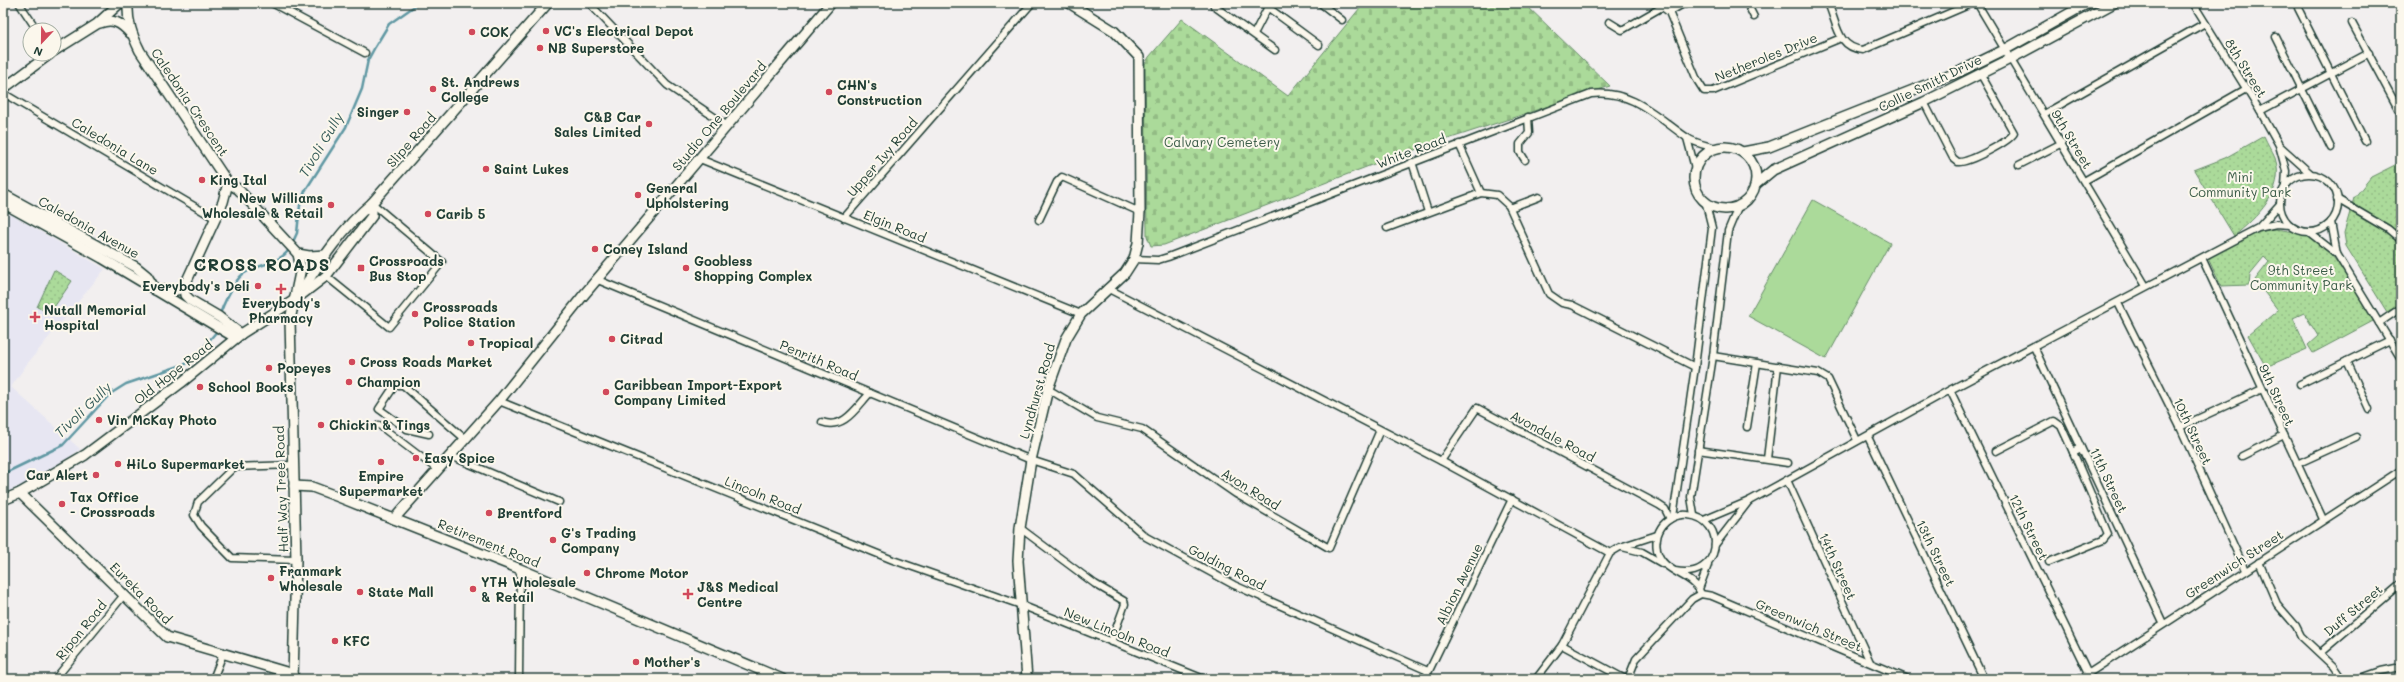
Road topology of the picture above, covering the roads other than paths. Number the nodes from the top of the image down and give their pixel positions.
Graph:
1 (19, 3) edge
2 (120, 3) edge
3 (128, 3) edge
4 (272, 3) edge
5 (548, 3) edge
6 (589, 3) edge
7 (831, 3) edge
8 (1032, 3) edge
9 (1069, 3) edge
10 (1320, 3) edge
11 (1656, 3) edge
12 (1685, 3) edge
13 (1747, 3) edge
14 (1828, 3) edge
15 (1973, 3) edge
16 (1977, 3) edge
17 (2088, 3) edge
18 (2114, 3) edge
19 (2193, 3) edge
20 (1267, 4) edge
21 (1214, 6) dead end
22 (1662, 8) junction
23 (2298, 8) dead end
24 (1669, 12) junction
25 (1754, 17) dead end
26 (1342, 20) dead end
27 (32, 22) edge
28 (1609, 22) dead end
29 (2206, 23) junction
30 (2352, 23) dead end
31 (97, 24) junction
32 (1254, 34) junction
33 (132, 35) junction
34 (2276, 37) dead end
35 (1841, 38) junction
36 (1319, 45) dead end
37 (62, 46) edge
38 (2006, 49) junction
39 (1275, 50) dead end
40 (365, 53) dead end
41 (2369, 53) junction
42 (2012, 58) junction
43 (39, 62) edge
44 (1980, 73) junction
45 (2331, 73) junction
46 (3, 89) edge
47 (2246, 89) junction
48 (2302, 89) junction
49 (3, 93) edge
50 (1924, 102) junction
51 (2260, 111) junction
52 (2044, 114) junction
53 (2401, 114) edge
54 (1528, 117) junction
55 (726, 125) junction
56 (1687, 138) junction
57 (2365, 141) dead end
58 (2062, 143) junction
59 (1459, 144) junction
60 (2279, 145) junction
61 (1714, 148) junction
62 (2330, 148) dead end
63 (1743, 152) junction
64 (700, 159) junction
65 (1525, 160) dead end
66 (1412, 162) junction
67 (2019, 164) dead end
68 (1695, 168) junction
69 (2310, 173) junction
70 (2084, 181) junction
71 (228, 183) junction
72 (1756, 184) junction
73 (2285, 186) junction
74 (1480, 193) junction
75 (3, 194) edge
76 (1539, 197) dead end
77 (2337, 200) junction
78 (3, 203) edge
79 (372, 203) junction
80 (1706, 204) junction
81 (2279, 205) junction
82 (1738, 207) junction
83 (1510, 208) junction
84 (1140, 212) junction
85 (1428, 212) junction
86 (844, 218) junction
87 (216, 219) junction
88 (1039, 220) dead end
89 (2331, 222) junction
90 (2290, 225) junction
91 (1387, 228) dead end
92 (2258, 228) junction
93 (2310, 233) junction
94 (2401, 240) edge
95 (293, 248) junction
96 (2337, 254) junction
97 (326, 255) junction
98 (1134, 258) junction
99 (2202, 258) junction
100 (326, 276) junction
101 (598, 280) junction
102 (2146, 286) junction
103 (184, 287) junction
104 (1107, 288) junction
105 (155, 290) junction
106 (296, 299) junction
107 (2118, 303) junction
108 (2401, 308) edge
109 (1081, 314) junction
110 (220, 322) junction
111 (2379, 323) junction
112 (239, 336) junction
113 (2390, 340) junction
114 (2034, 346) junction
115 (1713, 356) junction
116 (2401, 359) edge
117 (2347, 361) junction
118 (1757, 363) junction
119 (1778, 366) junction
120 (1695, 367) junction
121 (2300, 384) dead end
122 (1048, 389) junction
123 (2262, 389) junction
124 (1950, 390) junction
125 (870, 393) junction
126 (499, 402) junction
127 (2369, 410) dead end
128 (822, 422) dead end
129 (379, 425) dead end
130 (1747, 427) dead end
131 (2180, 427) junction
132 (1380, 430) junction
133 (429, 434) dead end
134 (2284, 435) junction
135 (1868, 437) junction
136 (2356, 437) dead end
137 (465, 439) junction
138 (1857, 440) junction
139 (2082, 448) junction
140 (1698, 450) junction
141 (1996, 451) dead end
142 (2072, 452) junction
143 (450, 456) junction
144 (2242, 456) dead end
145 (1031, 460) junction
146 (1767, 460) junction
147 (1441, 461) junction
148 (1788, 462) dead end
149 (2297, 464) junction
150 (293, 465) junction
151 (438, 470) junction
152 (2401, 470) edge
153 (1787, 480) junction
154 (294, 486) junction
155 (20, 493) junction
156 (1512, 499) junction
157 (3, 500) edge
158 (1749, 501) junction
159 (559, 502) dead end
160 (1694, 515) junction
161 (1671, 518) junction
162 (2323, 519) junction
163 (394, 520) junction
164 (1704, 520) junction
165 (1020, 528) junction
166 (1657, 535) junction
167 (1716, 545) junction
168 (1620, 547) junction
169 (1610, 553) junction
170 (1713, 557) junction
171 (296, 560) junction
172 (2049, 562) dead end
173 (2259, 562) junction
174 (1666, 566) junction
175 (520, 569) junction
176 (2245, 570) junction
177 (1674, 571) junction
178 (2401, 584) edge
179 (1700, 592) junction
180 (124, 595) junction
181 (1021, 605) junction
182 (2163, 623) junction
183 (1111, 642) junction
184 (1562, 646) junction
185 (2320, 653) junction
186 (223, 654) junction
187 (1870, 662) junction
188 (2401, 667) edge
189 (1428, 671) junction
190 (2088, 673) junction
191 (293, 677) edge
192 (55, 679) edge
193 (213, 679) edge
194 (519, 679) edge
195 (782, 679) edge
196 (1027, 679) edge
197 (1204, 679) edge
198 (1425, 679) edge
199 (1536, 679) edge
200 (1625, 679) edge
201 (1628, 679) edge
202 (1908, 679) edge
203 (1984, 679) edge
204 (2080, 679) edge
205 (2342, 679) edge
206 (2358, 679) edge

1 - 27 street
2 - 31 main road
3 - 33 main road, Caledonia Crescent
4 - 40 street
5 - 79 main road, Slipe Road
6 - 55 street
7 - 55 main road, Studio One Boulevard
8 - 86 street, Upper Ivy Road
9 - 84 main road, Lyndhurst Road
10 - 26 street
11 - 22 street
12 - 24 street
13 - 25 street
14 - 35 street
15 - 35 street
16 - 38 street, 9th Street
17 - 38 main road, Collie Smith Drive
18 - 42 main road, Collie Smith Drive
19 - 29 street, 8th Street
20 - 32 street
20 - 36 street
21 - 32 street
22 - 24 street
22 - 28 street
23 - 45 street
24 - 35 street, Netheroles Drive
29 - 47 street, 8th Street
29 - 52 street
30 - 41 street
31 - 33 main road, Caledonia Crescent
31 - 37 main road
32 - 39 street
33 - 71 main road, Caledonia Crescent
34 - 48 street
38 - 42 street, 9th Street
38 - 63 main road, Collie Smith Drive
41 - 45 street
41 - 53 street
42 - 44 main road, Collie Smith Drive
42 - 52 street, 9th Street
43 - 46 main road
44 - 50 main road, Collie Smith Drive
44 - 50 street
45 - 48 street
45 - 57 street
47 - 51 street, 8th Street
47 - 70 street
48 - 51 street
48 - 62 street
49 - 87 street, Caledonia Lane
50 - 72 main road, Collie Smith Drive
51 - 60 street, 8th Street
52 - 58 street, 9th Street
54 - 56 street, White Road
54 - 59 street, White Road
54 - 65 street
55 - 64 main road, Studio One Boulevard
56 - 61 street, White Road
56 - 68 street
58 - 67 street
58 - 70 street, 9th Street
59 - 66 street, White Road
59 - 74 street
60 - 69 street
60 - 73 street
61 - 63 main road
61 - 68 main road
63 - 72 main road
64 - 86 street, Elgin Road
64 - 101 main road, Studio One Boulevard
66 - 85 street
66 - 98 street, White Road
68 - 80 main road
69 - 73 street
69 - 77 street
70 - 102 street, 9th Street
71 - 87 main road
71 - 95 main road, Caledonia Crescent
72 - 82 main road
73 - 81 street
74 - 83 street
74 - 85 street
75 - 105 main road, Caledonia Avenue
76 - 83 street
77 - 89 street
77 - 94 street
78 - 105 main road, Caledonia Avenue
79 - 97 main road, Slipe Road
79 - 100 main road, Slipe Road
79 - 100 street
80 - 82 main road
80 - 120 street
81 - 90 street
81 - 92 street
82 - 115 street
83 - 120 street
84 - 88 street
84 - 98 main road, Lyndhurst Road
85 - 91 street
86 - 109 street, Elgin Road
87 - 103 main road
89 - 93 street
89 - 96 street
90 - 92 street
90 - 93 street
92 - 99 street
93 - 96 street
95 - 97 main road
95 - 106 main road
96 - 111 street
97 - 106 main road, Slipe Road
98 - 104 main road, Lyndhurst Road
99 - 102 street
99 - 123 street, 9th Street
100 - 106 main road, Slipe Road
101 - 125 street, Penrith Road
101 - 126 main road, Studio One Boulevard
102 - 107 street
103 - 105 main road
103 - 110 main road
104 - 109 main road, Lyndhurst Road
104 - 132 street
105 - 110 main road, Caledonia Avenue
106 - 112 main road, Old Hope Road
106 - 150 main road, Half Way Tree Road
107 - 114 street
107 - 131 street, 10th Street
108 - 111 street
109 - 122 main road, Lyndhurst Road
110 - 112 main road
111 - 113 street
112 - 155 main road, Old Hope Road
113 - 116 street
113 - 117 street
114 - 124 street
114 - 139 street, 11th Street
115 - 118 street
115 - 140 street
117 - 121 street
117 - 127 street
118 - 119 street
118 - 130 street
119 - 138 street
119 - 146 street
120 - 161 street
122 - 132 street, Avon Road
122 - 145 main road, Lyndhurst Road
123 - 131 street
123 - 134 street, 9th Street
124 - 135 street
124 - 190 street, 12th Street
125 - 128 street
125 - 145 street, Penrith Road
126 - 137 main road, Studio One Boulevard
126 - 181 street, Lincoln Road
129 - 151 street
131 - 176 street, 10th Street
132 - 147 street
133 - 137 street
134 - 144 street
134 - 149 street, 9th Street
135 - 138 street
135 - 203 street, 13th Street
136 - 149 street
137 - 143 main road, Studio One Boulevard
138 - 153 street
139 - 142 street
139 - 182 street, 11th Street
140 - 146 street
140 - 160 street
141 - 142 street
142 - 172 street
143 - 151 main road, Studio One Boulevard
143 - 159 street
145 - 165 main road, Lyndhurst Road
145 - 189 street, Golding Road
146 - 148 street
147 - 156 street
147 - 161 street, Avondale Road
149 - 162 street, 9th Street
150 - 154 main road, Half Way Tree Road
150 - 171 street
151 - 163 main road, Studio One Boulevard
152 - 162 street, Greenwich Street
153 - 158 street
153 - 187 street, 14th Street
154 - 163 main road, Retirement Road
154 - 171 main road, Half Way Tree Road
155 - 157 main road, Old Hope Road
155 - 180 main road, Eureka Road
156 - 169 street
156 - 189 street, Albion Avenue
158 - 164 street
158 - 167 street
160 - 161 street
160 - 164 street
161 - 166 street
162 - 173 street, Greenwich Street
163 - 175 main road, Retirement Road
164 - 167 street
165 - 181 main road, Lyndhurst Road
165 - 183 street
166 - 168 street
166 - 174 street
167 - 170 street
168 - 169 street
168 - 174 street
169 - 184 street
170 - 177 street
170 - 179 street
171 - 191 main road, Half Way Tree Road
173 - 176 street, Greenwich Street
173 - 185 street
174 - 177 street
175 - 194 street
175 - 195 main road, Retirement Road
176 - 182 street, Greenwich Street
177 - 179 street, Greenwich Street
178 - 185 street, Duff Street
179 - 187 street, Greenwich Street
179 - 201 street
180 - 186 main road, Eureka Road
180 - 192 street, Ripon Road
181 - 183 street, New Lincoln Road
181 - 196 main road, Lyndhurst Road
182 - 190 street, Greenwich Street
183 - 197 street, New Lincoln Road
184 - 199 street
184 - 200 street
185 - 205 street
186 - 191 main road, Eureka Road
186 - 193 street
187 - 202 street, Greenwich Street
188 - 206 street
189 - 198 street, Albion Avenue
190 - 204 street, Greenwich Street

